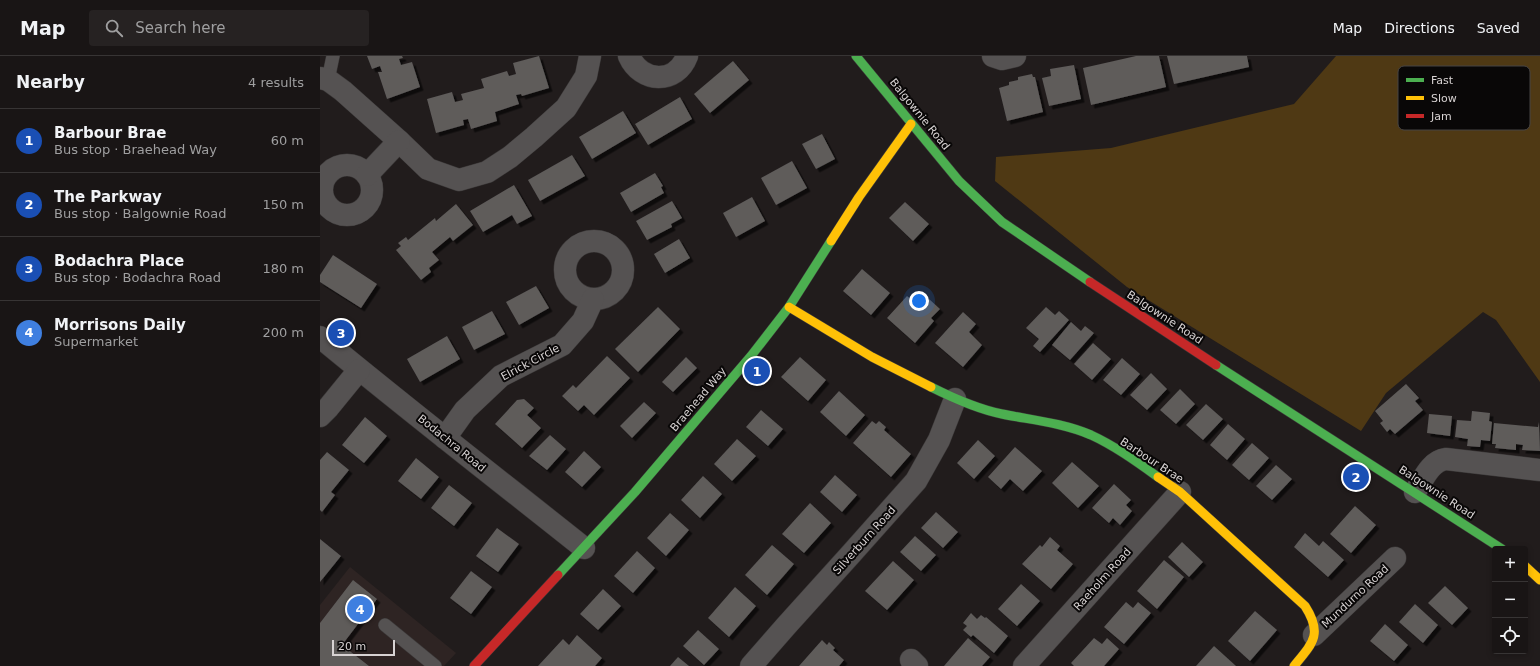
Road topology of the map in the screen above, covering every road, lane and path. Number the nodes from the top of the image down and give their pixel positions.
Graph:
1 (333, 56) edge
2 (590, 56) edge
3 (629, 56) edge
4 (687, 56) edge
5 (856, 56) edge
6 (993, 56) edge
7 (1015, 56) edge
8 (324, 79) edge
9 (911, 124) junction
10 (399, 141) junction
11 (367, 175) dead end
12 (593, 299) dead end
13 (789, 307) junction
14 (320, 337) edge
15 (359, 370) junction
16 (955, 400) junction
17 (320, 416) edge
18 (445, 438) junction
19 (1540, 470) edge
20 (1180, 492) junction
21 (1415, 492) junction
22 (1497, 546) edge
23 (584, 548) junction
24 (1395, 558) dead end
25 (1528, 569) edge
26 (1540, 580) edge
27 (385, 626) dead end
28 (1313, 640) junction
29 (435, 666) edge
30 (474, 666) edge
31 (751, 666) edge
32 (1024, 666) edge
33 (1294, 666) edge

1 - 8 lane
2 - 10 street
3 - 4 street
5 - 9 street, Balgownie Road
6 - 7 street
8 - 10 street
9 - 13 street, Braehead Way
9 - 21 street, Balgownie Road
10 - 11 street
12 - 18 street, Elrick Circle
13 - 16 street, Barbour Brae
13 - 23 street, Braehead Way
14 - 15 street, Bodachra Road
15 - 17 street
15 - 18 street, Bodachra Road
16 - 20 street, Barbour Brae
16 - 31 street, Silverburn Road
18 - 23 street, Bodachra Road
19 - 21 street
20 - 28 street, Barbour Brae
20 - 32 street, Raeholm Road
21 - 22 street, Balgownie Road
23 - 30 street, Braehead Way
24 - 28 street, Mundurno Road
25 - 26 street
27 - 29 lane
28 - 33 street, Mundurno Road

